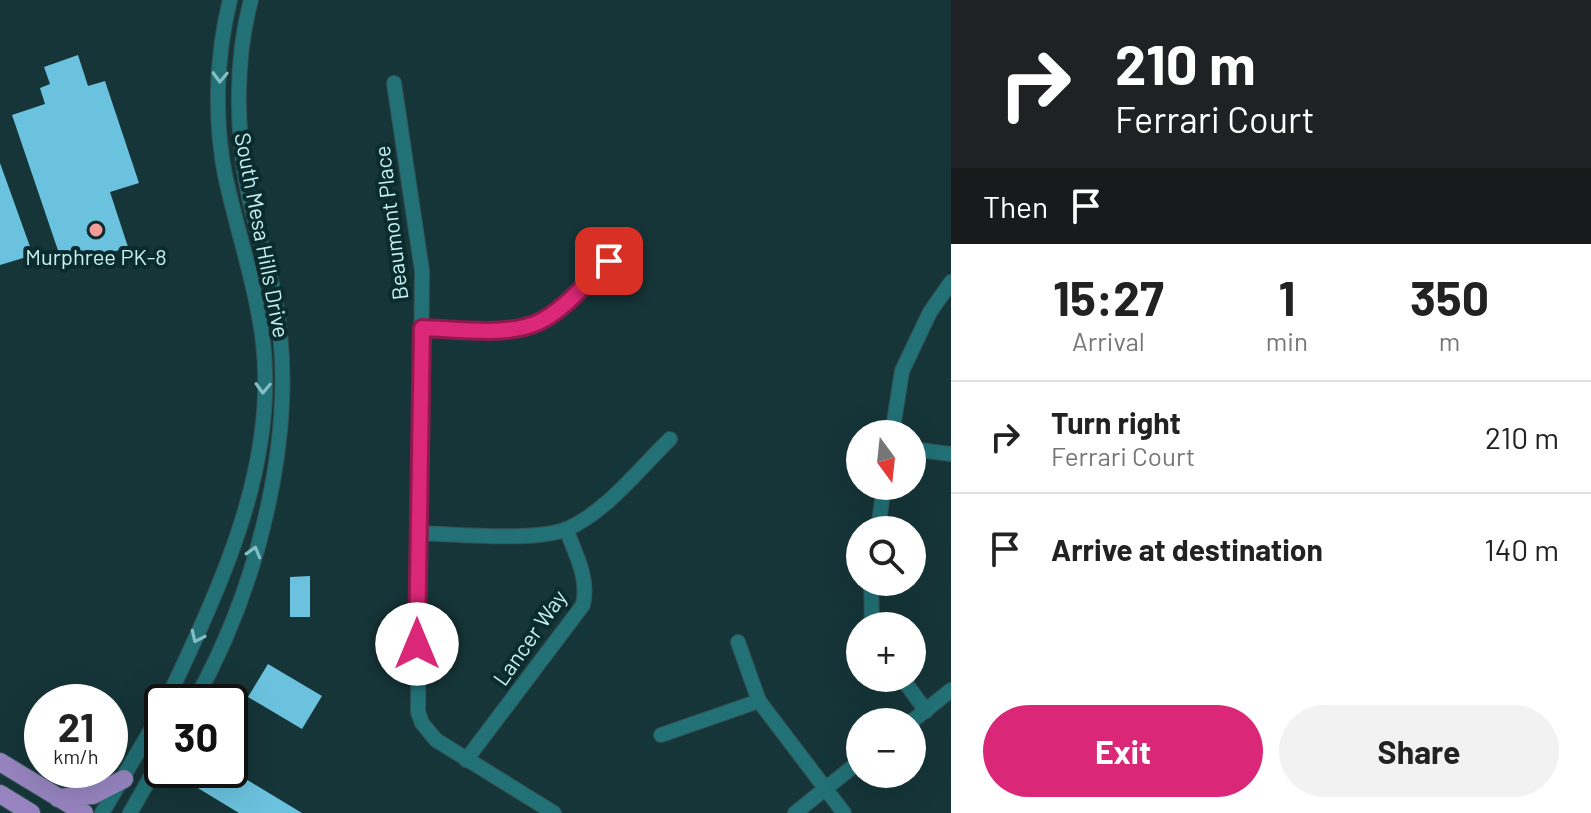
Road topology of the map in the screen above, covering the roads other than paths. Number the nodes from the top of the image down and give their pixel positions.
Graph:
1 (230, 0) edge
2 (251, 0) edge
3 (394, 83) dead end
4 (609, 261) dead end
5 (951, 282) edge
6 (422, 328) junction
7 (894, 420) edge
8 (670, 439) dead end
9 (926, 451) edge
10 (951, 454) edge
11 (566, 529) junction
12 (418, 533) junction
13 (222, 583) junction
14 (243, 591) junction
15 (738, 642) dead end
16 (174, 684) edge
17 (204, 684) edge
18 (951, 690) edge
19 (759, 701) junction
20 (926, 711) edge
21 (661, 735) dead end
22 (144, 743) edge
23 (466, 760) junction
24 (0, 762) edge
25 (128, 772) edge
26 (846, 772) edge
27 (107, 788) edge
28 (118, 788) edge
29 (144, 788) edge
30 (825, 789) junction
31 (0, 794) edge
32 (58, 798) junction
33 (31, 813) edge
34 (84, 813) edge
35 (102, 813) edge
36 (130, 813) edge
37 (554, 813) edge
38 (795, 813) edge
39 (844, 813) edge

1 -> 13 street, South Mesa Hills Drive
14 -> 2 street, South Mesa Hills Drive
3 - 6 street, Beaumont Place
4 - 6 street
5 - 7 street
6 - 12 street, Beaumont Place
8 - 11 street
9 - 10 street
11 - 12 street
11 - 23 street, Lancer Way
12 - 23 street, Beaumont Place
13 - 14 street
13 -> 16 street, South Mesa Hills Drive
14 - 17 street, South Mesa Hills Drive
15 - 19 street
18 - 20 street
19 - 21 street
19 - 30 street
22 - 25 street
23 - 37 street, Beaumont Place
24 - 32 main road
26 - 30 street
27 - 32 main road
28 - 35 street
29 - 36 street
30 - 38 street
30 - 39 street
31 - 33 main road
32 - 34 main road

